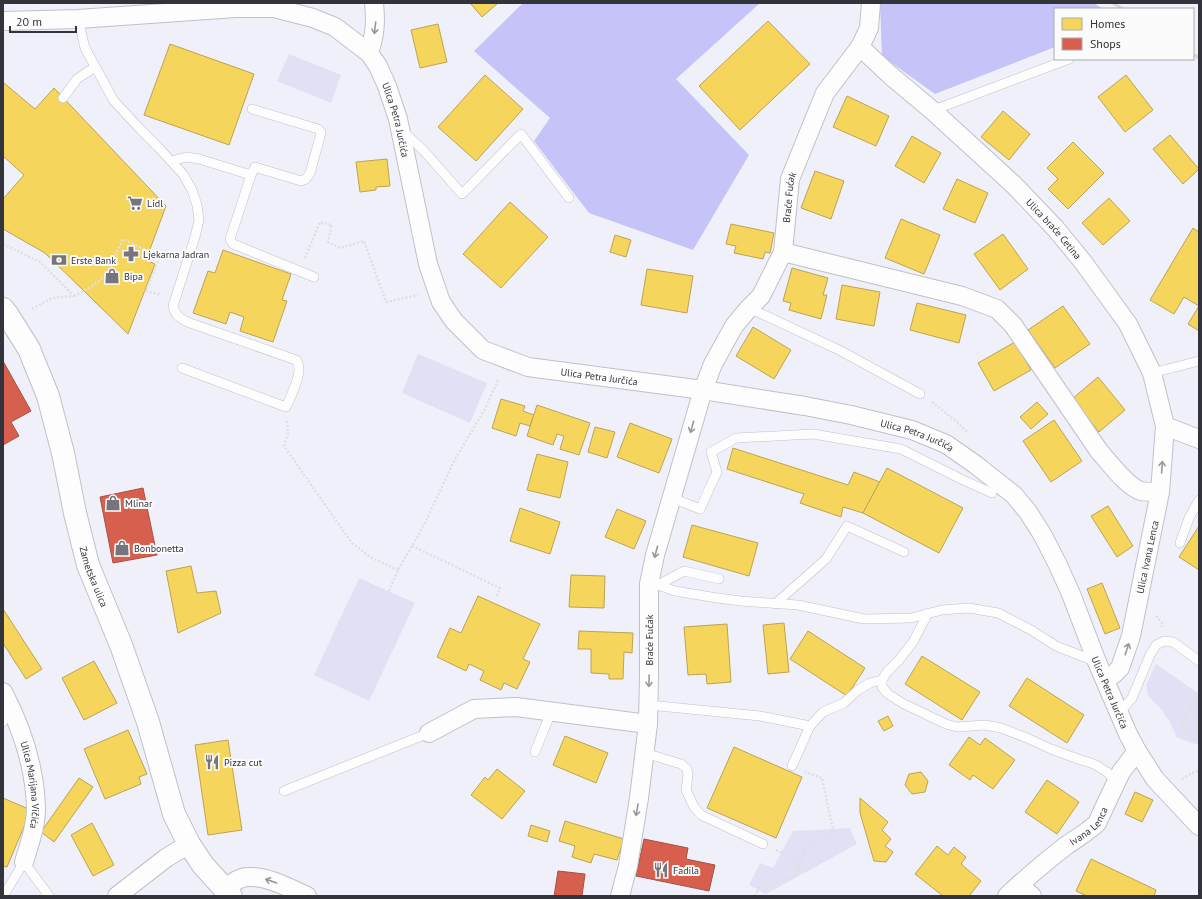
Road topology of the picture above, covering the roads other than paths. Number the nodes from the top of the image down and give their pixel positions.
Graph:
1 (374, 3) edge
2 (871, 3) edge
3 (78, 19) junction
4 (3, 21) edge
5 (860, 47) junction
6 (369, 53) junction
7 (1066, 60) edge
8 (95, 67) junction
9 (63, 98) dead end
10 (252, 108) dead end
11 (933, 111) junction
12 (401, 129) junction
13 (172, 161) junction
14 (251, 175) junction
15 (569, 198) dead end
16 (784, 252) junction
17 (314, 277) dead end
18 (749, 308) junction
19 (10, 313) edge
20 (1199, 361) edge
21 (182, 368) dead end
22 (1152, 373) junction
23 (703, 390) junction
24 (920, 394) road end
25 (1165, 426) junction
26 (1199, 439) edge
27 (1160, 492) junction
28 (992, 493) dead end
29 (672, 498) junction
30 (1199, 500) edge
31 (1180, 543) dead end
32 (904, 552) dead end
33 (720, 579) dead end
34 (653, 584) junction
35 (775, 604) junction
36 (928, 613) junction
37 (1199, 661) edge
38 (1098, 662) junction
39 (882, 680) junction
40 (1106, 680) junction
41 (649, 705) junction
42 (6, 707) edge
43 (551, 712) junction
44 (1119, 713) junction
45 (648, 724) junction
46 (810, 726) junction
47 (429, 733) joint
48 (1137, 751) junction
49 (535, 752) dead end
50 (645, 753) junction
51 (792, 766) dead end
52 (1117, 782) junction
53 (284, 791) dead end
54 (1199, 826) edge
55 (189, 844) junction
56 (764, 844) dead end
57 (24, 862) junction
58 (1019, 892) edge
59 (227, 893) edge
60 (3, 894) edge
61 (49, 896) edge
62 (117, 896) edge
63 (307, 896) edge
64 (620, 896) edge

1 -> 6 street
2 - 5 street, Braće Fućak
3 - 4 street, Ulica Petra Jurčića
3 - 6 street, Ulica Petra Jurčića
3 - 8 lane
5 - 11 street, Ulica braće Cetina
5 - 16 street, Braće Fućak
6 - 12 street, Ulica Petra Jurčića
7 - 11 lane
8 - 9 lane
8 - 13 lane
10 - 14 lane
11 - 22 street, Ulica braće Cetina
12 - 15 lane
12 - 23 street, Ulica Petra Jurčića
13 - 14 lane
13 - 21 lane
14 - 17 lane
16 - 18 street, Braće Fućak
16 - 27 street
18 - 23 street, Braće Fućak
18 - 24 lane
19 - 55 main road, Zametska ulica
20 - 22 lane
22 - 25 street, Ulica braće Cetina
23 -> 29 street, Braće Fučak
23 - 38 street, Ulica Petra Jurčića
25 - 26 street
27 -> 25 street, Ulica Ivana Lenca
40 -> 27 street, Ulica Ivana Lenca
28 - 29 lane
29 -> 34 street, Braće Fučak
30 - 31 lane
32 - 35 lane
33 - 34 lane
34 - 35 lane
34 -> 41 street, Braće Fučak
35 - 36 lane
36 - 38 lane
36 - 39 lane
37 - 44 lane
38 - 40 street, Ulica Petra Jurčića
39 - 46 lane
39 - 52 lane
40 - 44 street, Ulica Petra Jurčića
41 - 45 street, Braće Fučak
41 - 46 lane
42 - 57 street, Ulica Marijana Vičića
43 - 45 street
43 - 47 street
43 - 49 lane
44 - 48 street, Ulica Petra Jurčića
45 - 50 street, Braće Fučak
46 - 51 lane
47 - 53 lane
48 - 52 street, Ivana Lenca
48 - 54 street, Ulica Petra Jurčića
50 - 56 lane
50 -> 64 street, Braće Fučak
52 - 58 street, Ivana Lenca
55 - 59 main road, Zametska ulica
55 - 62 street
57 - 60 lane
57 - 61 lane
63 -> 59 street

